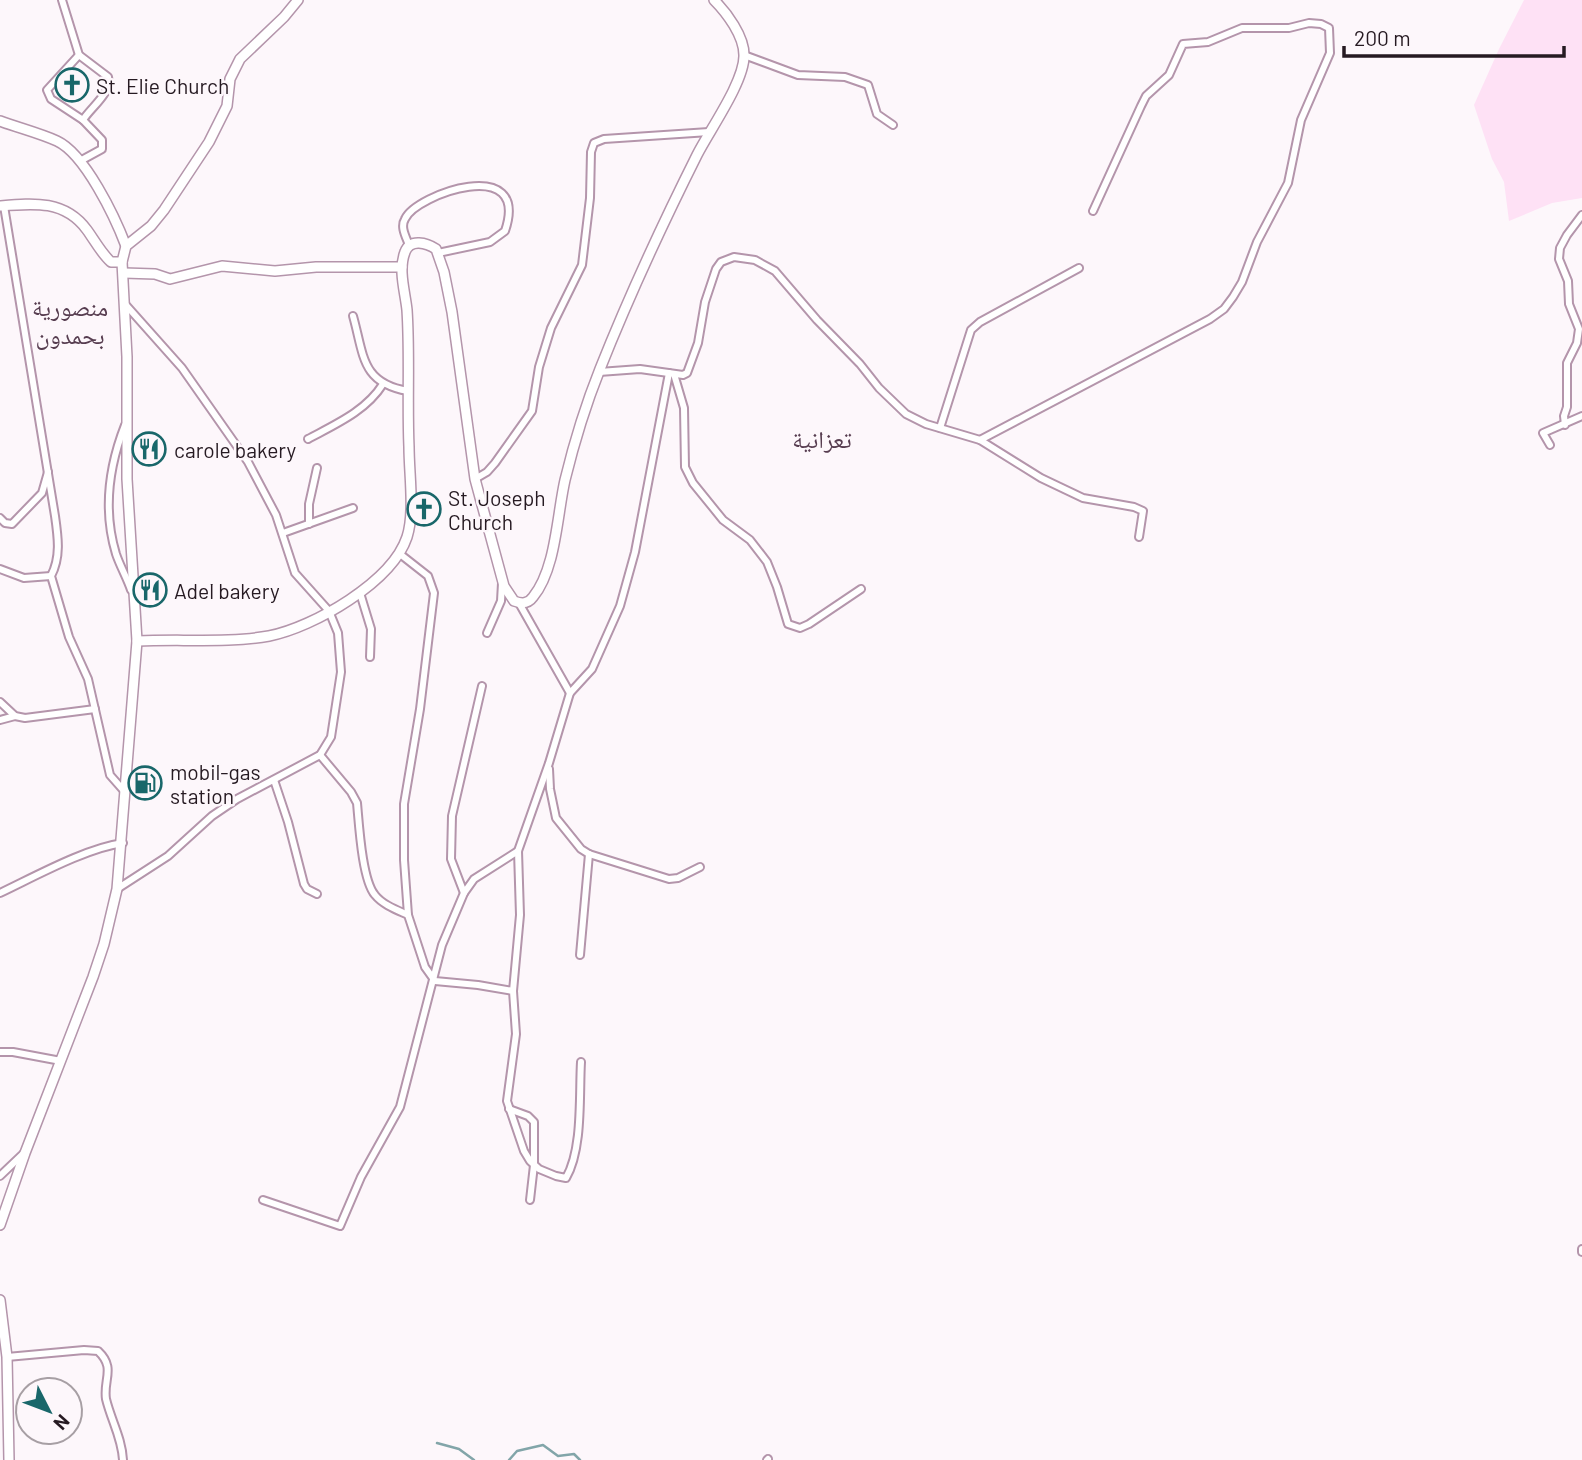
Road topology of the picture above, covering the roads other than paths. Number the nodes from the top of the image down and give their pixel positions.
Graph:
1 (62, 0) edge
2 (298, 0) edge
3 (714, 0) edge
4 (79, 55) junction
5 (744, 55) junction
6 (83, 120) junction
7 (0, 121) edge
8 (893, 125) dead end
9 (709, 132) junction
10 (80, 161) junction
11 (2, 206) edge
12 (1093, 211) dead end
13 (1582, 215) edge
14 (409, 245) junction
15 (126, 246) junction
16 (438, 253) junction
17 (122, 262) junction
18 (402, 267) junction
19 (1079, 268) dead end
20 (124, 273) junction
21 (123, 302) junction
22 (353, 316) dead end
23 (599, 372) junction
24 (671, 374) junction
25 (383, 384) junction
26 (408, 391) junction
27 (1582, 416) edge
28 (126, 423) junction
29 (1564, 425) junction
30 (940, 428) junction
31 (308, 439) dead end
32 (980, 440) junction
33 (1550, 445) dead end
34 (48, 466) junction
35 (317, 468) dead end
36 (475, 479) junction
37 (353, 508) dead end
38 (0, 518) edge
39 (309, 524) junction
40 (283, 533) junction
41 (1139, 537) dead end
42 (400, 554) junction
43 (0, 569) edge
44 (51, 576) junction
45 (502, 578) junction
46 (861, 589) dead end
47 (360, 593) junction
48 (133, 595) junction
49 (519, 603) junction
50 (329, 611) junction
51 (487, 633) dead end
52 (137, 641) junction
53 (370, 657) dead end
54 (482, 686) dead end
55 (570, 693) junction
56 (0, 702) edge
57 (95, 709) junction
58 (15, 716) junction
59 (0, 720) edge
60 (320, 755) junction
61 (549, 764) junction
62 (274, 780) junction
63 (126, 793) junction
64 (123, 843) junction
65 (518, 851) junction
66 (589, 854) junction
67 (700, 867) dead end
68 (117, 889) junction
69 (0, 893) edge
70 (464, 893) junction
71 (317, 894) dead end
72 (408, 915) junction
73 (580, 955) dead end
74 (435, 981) junction
75 (513, 991) junction
76 (0, 1052) edge
77 (61, 1061) junction
78 (581, 1062) dead end
79 (509, 1109) junction
80 (25, 1153) junction
81 (534, 1166) junction
82 (0, 1175) edge
83 (263, 1200) dead end
84 (530, 1200) dead end
85 (0, 1225) edge
86 (0, 1300) edge
87 (7, 1357) junction
88 (9, 1460) edge
89 (123, 1460) edge

1 - 4 street
2 - 15 street
3 - 5 street
4 - 6 street
4 - 6 street
5 - 8 street
5 - 9 street
6 - 10 street
7 - 10 street
9 - 23 street
9 - 36 street
10 - 15 street
11 - 17 street
11 - 34 street
12 - 32 street
13 - 29 street
14 - 16 street
14 - 16 street
14 - 18 street
15 - 17 street
16 - 36 street
17 - 20 street
18 - 20 street
18 - 26 street
19 - 30 street
20 - 21 street
21 - 28 street
21 - 40 street
22 - 25 street
23 - 24 street
23 - 49 street
24 - 30 street
24 - 46 street
24 - 55 street
25 - 26 street
25 - 31 street
26 - 42 street
27 - 29 street
28 - 48 street
28 - 48 street
29 - 33 street
30 - 32 street
32 - 41 street
34 - 38 street
34 - 44 street
35 - 39 street
36 - 45 street
37 - 39 street
39 - 40 street
40 - 50 street
42 - 47 street
42 - 72 street
43 - 44 street
44 - 57 street
45 - 49 street
45 - 51 street
47 - 50 street
47 - 53 street
48 - 52 street
49 - 55 street
50 - 52 street
50 - 60 street
52 - 63 street
54 - 70 street
55 - 61 street
56 - 58 street
57 - 58 street
57 - 63 street
58 - 59 street
60 - 62 street
60 - 72 street
61 - 65 street
61 - 66 street
62 - 68 street
62 - 71 street
63 - 64 street
64 - 68 street
64 - 69 street
65 - 70 street
65 - 75 street
66 - 67 street
66 - 73 street
68 - 77 street
70 - 74 street
72 - 74 street
74 - 75 street
74 - 83 street
75 - 79 street
76 - 77 street
77 - 80 street
78 - 81 street
79 - 81 street
79 - 81 street
80 - 82 street
80 - 85 street
81 - 84 street
86 - 87 street
87 - 88 street
87 - 89 street

